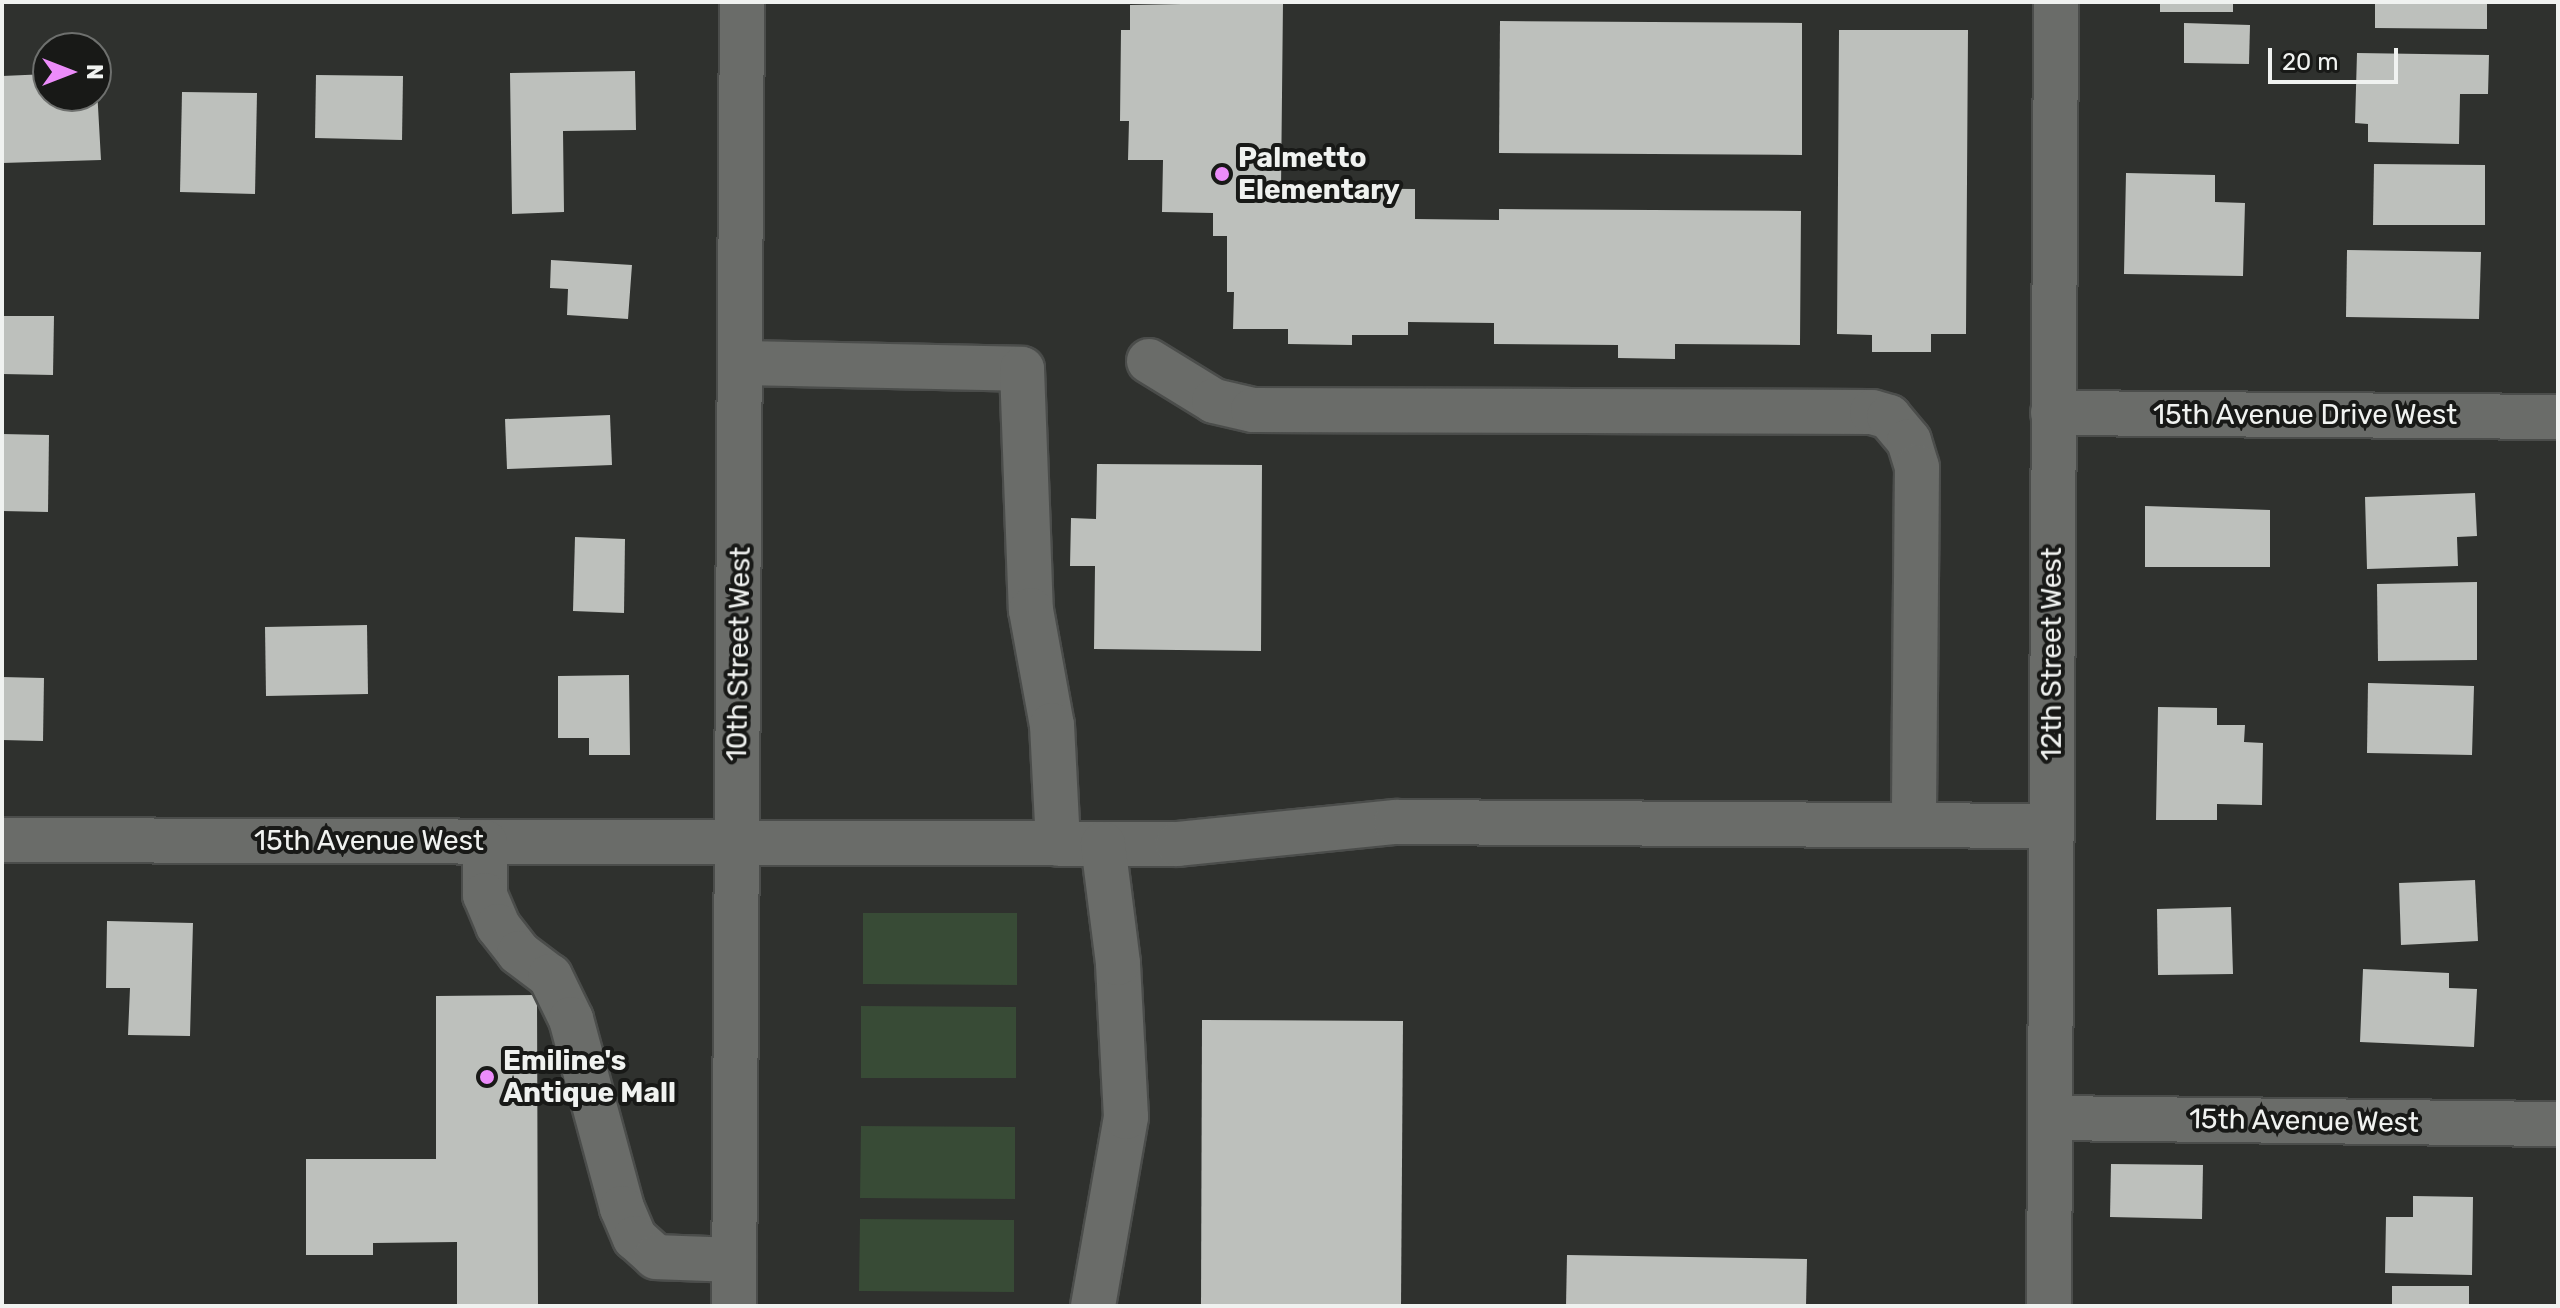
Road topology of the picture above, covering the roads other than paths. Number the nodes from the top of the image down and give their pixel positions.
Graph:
1 (742, 2) edge
2 (2056, 2) edge
3 (1149, 361) dead end
4 (742, 363) junction
5 (2053, 413) junction
6 (2558, 417) edge
7 (1914, 824) junction
8 (2051, 826) junction
9 (2, 840) edge
10 (485, 842) junction
11 (737, 843) junction
12 (1058, 844) junction
13 (1103, 844) junction
14 (2050, 1118) junction
15 (2558, 1124) edge
16 (734, 1260) junction
17 (734, 1306) edge
18 (1093, 1306) edge
19 (2049, 1306) edge

1 - 4 street, 10th Street West
2 - 5 street, 12th Street West
3 - 7 street
4 - 11 street, 10th Street West
4 - 12 street
5 - 6 street, 15th Avenue Drive West
5 - 8 street, 12th Street West
7 - 8 street, 15th Avenue West
7 - 13 street, 15th Avenue West
8 - 14 street, 12th Street West
9 - 10 street, 15th Avenue West
10 - 11 street, 15th Avenue West
10 - 16 street
11 - 12 street, 15th Avenue West
11 - 16 street, 10th Street West
12 - 13 street, 15th Avenue West
13 - 18 street
14 - 15 street, 15th Avenue West
14 - 19 street, 12th Street West
16 - 17 street, 10th Street West

